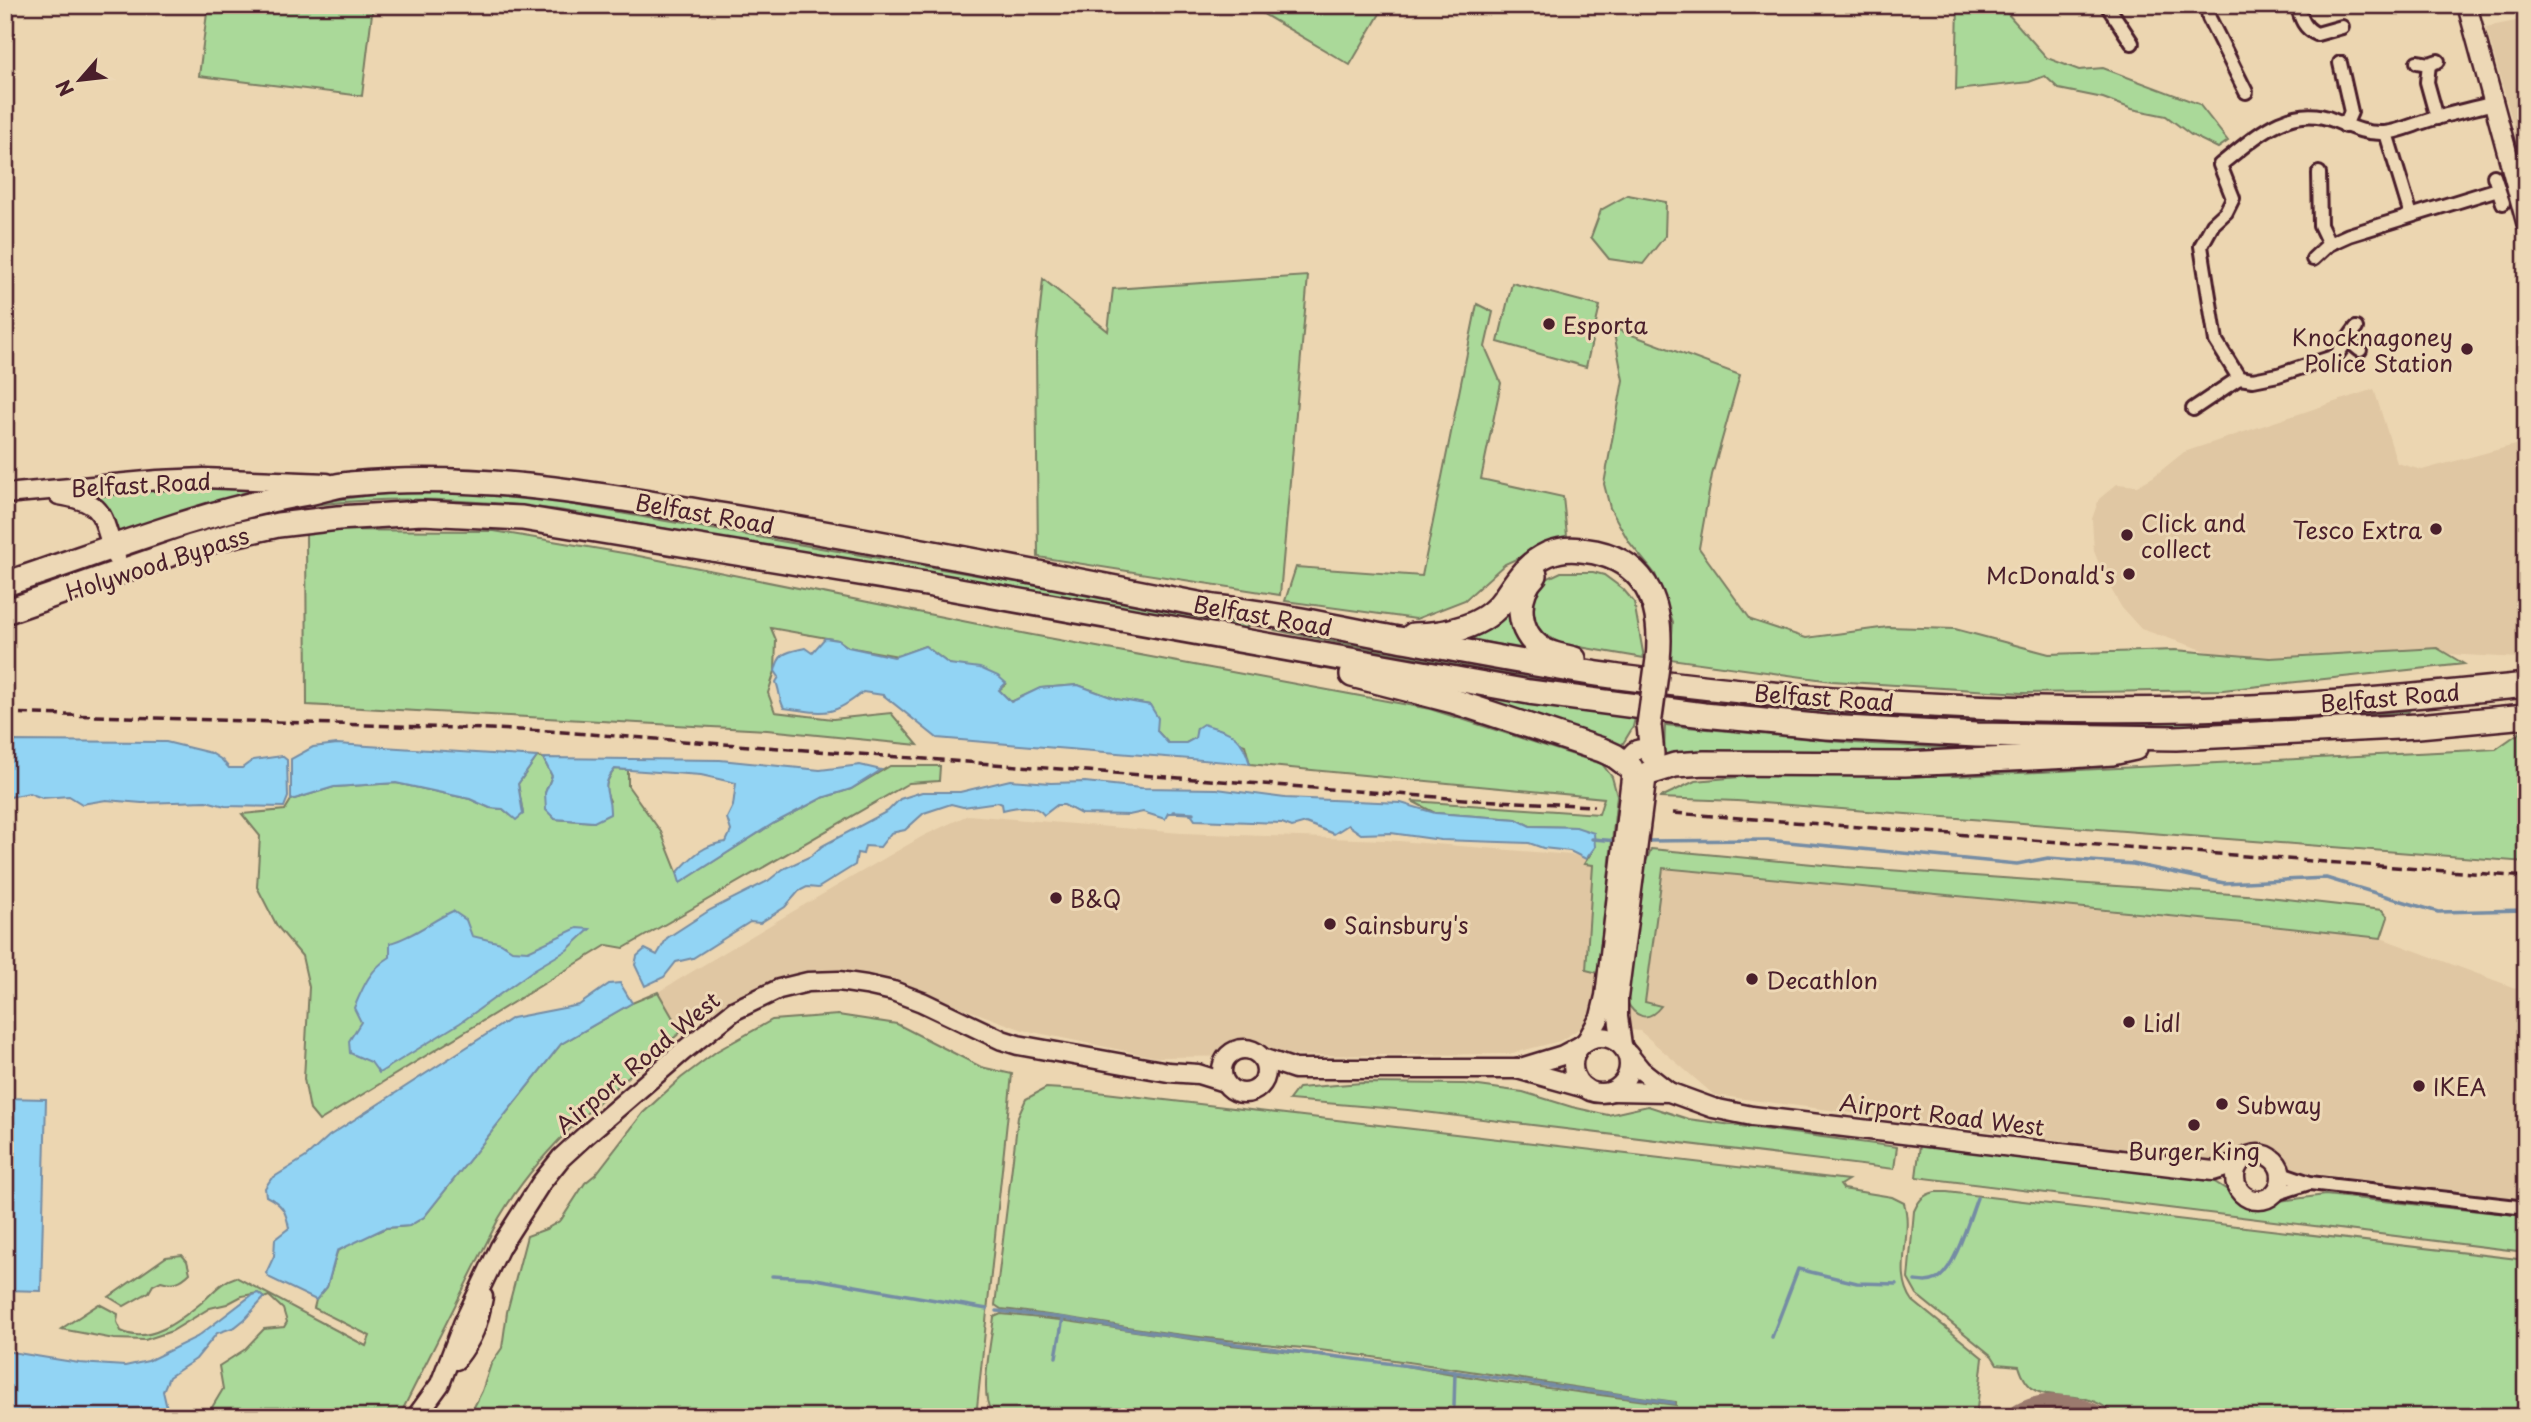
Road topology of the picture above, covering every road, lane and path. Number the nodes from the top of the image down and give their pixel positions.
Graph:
1 (2207, 5) edge
2 (2297, 5) edge
3 (2467, 5) edge
4 (2108, 6) edge
5 (2342, 26) dead end
6 (2132, 43) dead end
7 (2428, 62) dead end
8 (2338, 72) dead end
9 (2246, 92) dead end
10 (2494, 103) junction
11 (2437, 118) junction
12 (2345, 126) junction
13 (2386, 133) junction
14 (2319, 173) dead end
15 (2503, 203) dead end
16 (2411, 215) junction
17 (2526, 222) edge
18 (2329, 244) junction
19 (2313, 259) dead end
20 (2356, 328) dead end
21 (2348, 340) junction
22 (2360, 350) dead end
23 (2239, 378) junction
24 (2193, 409) dead end
25 (348, 484) junction
26 (35, 491) junction
27 (5, 494) edge
28 (353, 516) joint
29 (113, 548) junction
30 (1587, 551) junction
31 (122, 571) junction
32 (5, 584) edge
33 (5, 612) edge
34 (1380, 636) junction
35 (1260, 644) junction
36 (1620, 677) junction
37 (2526, 685) edge
38 (2526, 716) edge
39 (2176, 738) junction
40 (1704, 763) junction
41 (1641, 765) junction
42 (1642, 806) junction
43 (1630, 842) junction
44 (1584, 1043) junction
45 (1625, 1049) junction
46 (1262, 1058) junction
47 (1225, 1060) junction
48 (1296, 1069) junction
49 (1517, 1069) junction
50 (1198, 1074) junction
51 (1224, 1082) junction
52 (1263, 1083) junction
53 (1585, 1088) junction
54 (1612, 1091) junction
55 (1669, 1092) junction
56 (2239, 1163) junction
57 (2213, 1171) junction
58 (2281, 1173) junction
59 (2310, 1183) junction
60 (2238, 1189) junction
61 (2275, 1194) junction
62 (2526, 1208) edge
63 (416, 1417) edge

1 - 9 street
2 - 5 street
3 - 10 street
4 - 6 street
7 - 11 street
8 - 12 street
10 - 11 street
10 - 17 street
11 - 13 street
12 - 13 street
12 - 23 street
13 - 16 street
14 - 18 street
15 - 16 street
16 - 18 street
18 - 19 street
20 - 21 street
21 - 22 street
21 - 23 street
23 - 24 street
25 - 26 street, Belfast Road
25 - 29 highway, Holywood Bypass
25 - 34 highway, Belfast Road
26 - 27 street, Belfast Road
26 - 29 street
28 - 31 highway, Holywood Bypass
28 - 35 highway, Belfast Road
29 - 31 street
29 - 32 highway, Holywood Bypass
30 - 34 highway
30 - 36 highway
30 - 41 highway, bridge
31 - 33 highway, Holywood Bypass
34 - 36 highway, Belfast Road
35 - 39 highway, Belfast Road
35 - 41 highway
36 - 37 highway, Belfast Road
38 - 39 highway, Belfast Road
39 - 40 highway
40 - 41 highway
40 - 42 street
41 - 42 street
41 - 43 street
42 - 43 street
43 - 44 street
43 - 45 street
44 - 45 street
44 - 49 street
44 - 53 street
45 - 54 street
45 - 55 street, Airport Road West
46 - 47 street
46 - 48 street
46 - 52 street
47 - 50 street
47 - 51 street
48 - 49 street
48 - 52 street
49 - 53 street
50 - 51 street, Airport Road West
50 - 63 street, Airport Road West
51 - 52 street
53 - 54 street
54 - 55 street, Airport Road West
55 - 57 street, Airport Road West
56 - 57 street, Airport Road West
56 - 58 street
56 - 60 street
57 - 60 street, Airport Road West
58 - 59 street
58 - 61 street
59 - 61 street
59 - 62 street
60 - 61 street

